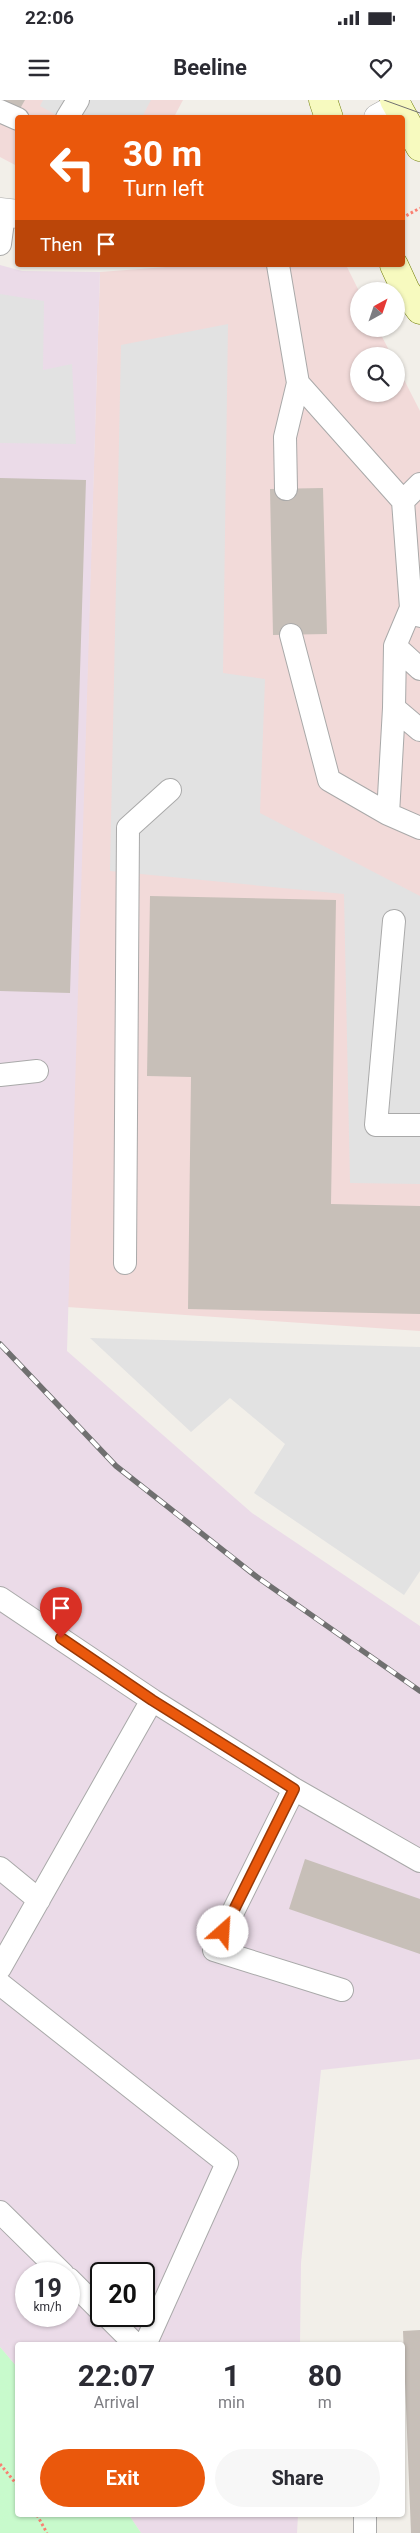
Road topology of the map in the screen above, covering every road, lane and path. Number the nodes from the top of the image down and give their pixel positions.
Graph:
1 (78, 100) edge
2 (324, 100) edge
3 (0, 111) edge
4 (69, 115) edge
5 (327, 115) edge
6 (15, 118) edge
7 (405, 128) edge
8 (420, 147) edge
9 (420, 208) edge
10 (7, 213) edge
11 (405, 216) edge
12 (0, 244) edge
13 (278, 267) edge
14 (395, 267) edge
15 (420, 310) edge
16 (298, 383) junction
17 (420, 484) edge
18 (286, 489) dead end
19 (402, 501) junction
20 (417, 610) edge
21 (291, 635) dead end
22 (395, 646) junction
23 (420, 669) edge
24 (394, 708) junction
25 (420, 730) edge
26 (170, 790) dead end
27 (388, 814) junction
28 (420, 828) edge
29 (394, 921) dead end
30 (37, 1071) dead end
31 (0, 1075) edge
32 (420, 1125) edge
33 (125, 1263) dead end
34 (0, 1598) edge
35 (152, 1700) junction
36 (294, 1789) junction
37 (420, 1860) edge
38 (0, 1868) edge
39 (39, 1900) junction
40 (0, 1968) edge
41 (0, 1984) edge
42 (342, 1990) dead end
43 (0, 2212) edge
44 (51, 2262) edge
45 (80, 2290) edge
46 (90, 2300) edge
47 (118, 2327) edge
48 (133, 2342) edge
49 (146, 2342) edge
50 (0, 2464) edge
51 (15, 2482) edge
52 (39, 2517) edge
53 (365, 2517) edge
54 (47, 2533) edge
55 (365, 2533) edge

1 - 4 lane
2 - 5 main road
3 - 6 lane
7 - 8 main road
9 - 11 path
10 - 12 lane
13 - 16 lane
14 - 15 main road
16 - 18 lane
16 - 19 lane
17 - 19 lane
19 - 20 lane
20 - 22 lane
21 - 27 lane
22 - 23 lane
22 - 24 lane
24 - 25 lane
24 - 27 lane
26 - 33 lane
27 - 28 lane
29 - 32 lane
30 - 31 lane
34 - 35 lane
35 - 36 lane
35 - 39 lane
36 - 37 lane
36 - 42 lane
38 - 39 lane
39 - 40 lane
41 - 49 lane
43 - 44 lane
45 - 46 lane
47 - 48 lane
50 - 51 path
52 - 54 path
53 - 55 lane

